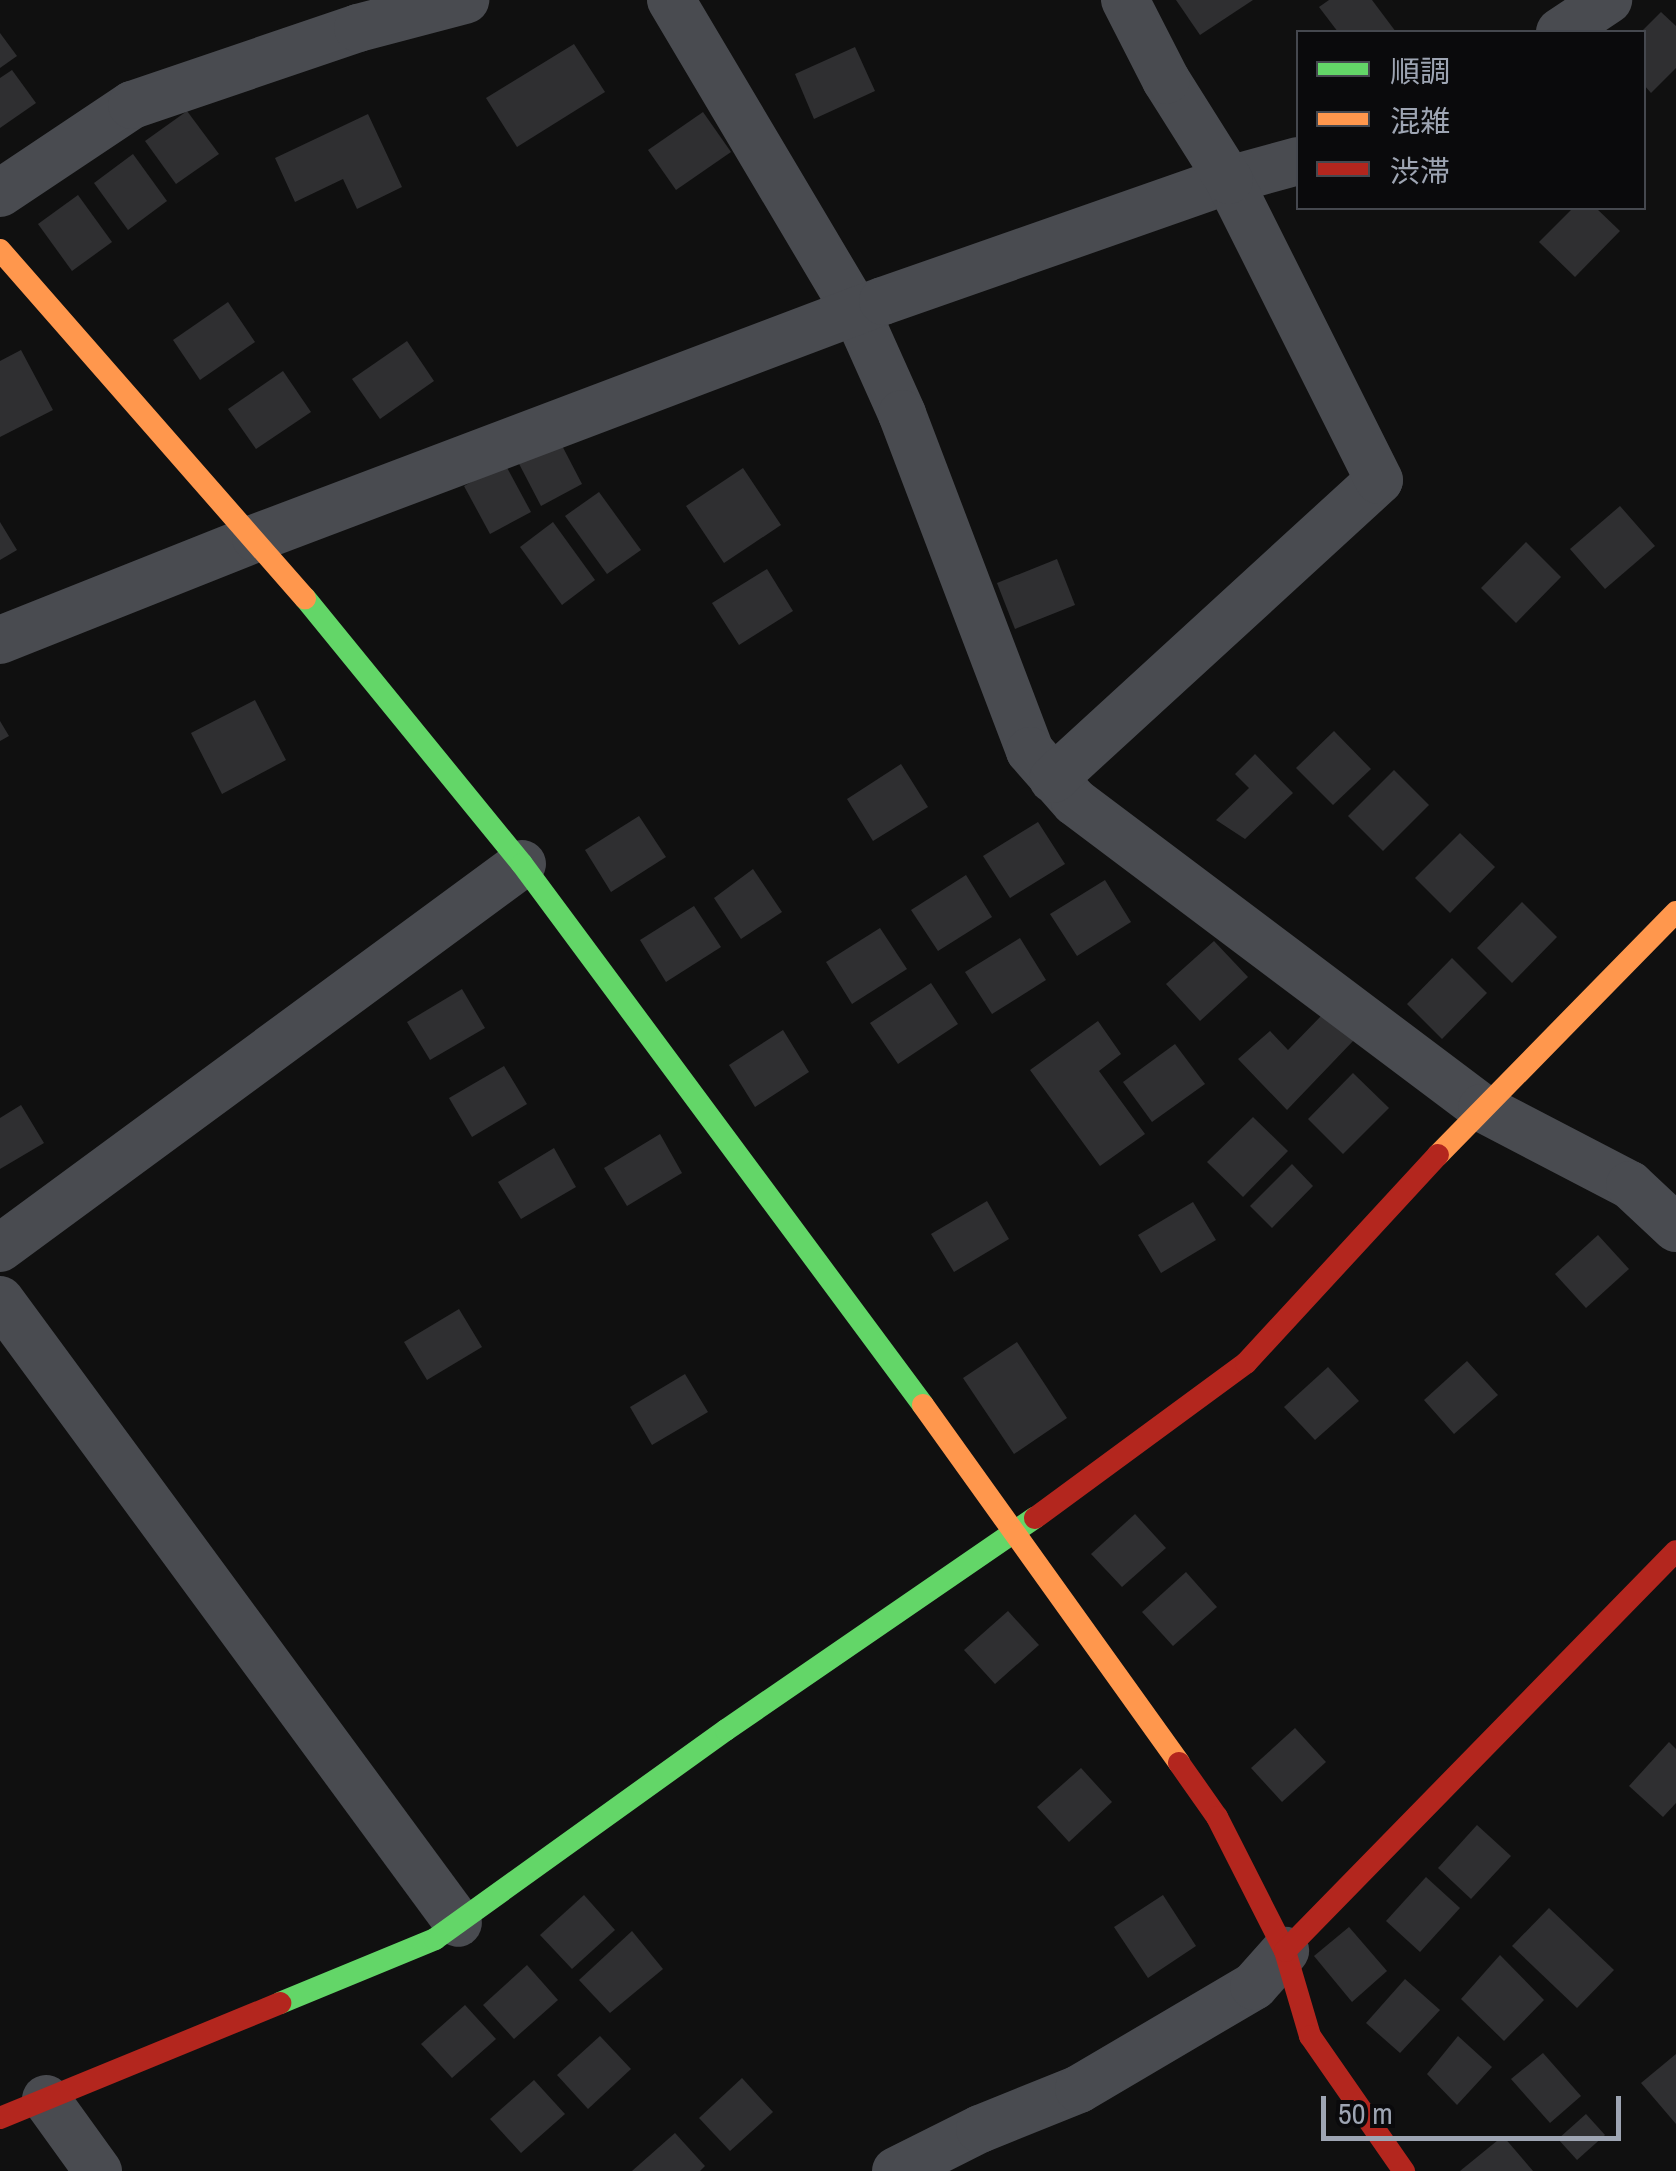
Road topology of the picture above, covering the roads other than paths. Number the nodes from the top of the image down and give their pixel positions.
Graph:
1 (465, 0) edge
2 (671, 0) edge
3 (1125, 0) edge
4 (1608, 0) edge
5 (1563, 30) edge
6 (1296, 161) edge
7 (1228, 180) junction
8 (0, 193) edge
9 (0, 250) edge
10 (856, 312) junction
11 (256, 538) junction
12 (0, 640) edge
13 (1053, 779) junction
14 (522, 864) junction
15 (1676, 912) edge
16 (1482, 1108) junction
17 (1676, 1228) edge
18 (0, 1248) edge
19 (0, 1300) edge
20 (1016, 1532) junction
21 (1676, 1551) edge
22 (458, 1922) junction
23 (1285, 1951) junction
24 (46, 2099) junction
25 (0, 2118) edge
26 (98, 2171) edge
27 (896, 2171) edge
28 (1404, 2171) edge

1 - 8 street
2 - 10 street
3 - 7 street
4 - 5 street
6 - 7 street
7 - 10 street
7 - 13 street
9 - 11 street
10 - 11 street
10 - 13 street
11 - 12 street
11 - 14 street
13 - 16 street
14 - 18 street
14 - 20 street
15 - 16 street
16 - 17 street
16 - 20 street
19 - 22 street
20 - 22 street
20 - 23 street
21 - 23 street
22 - 24 street
23 - 27 street
23 - 28 street
24 - 25 street
24 - 26 street

